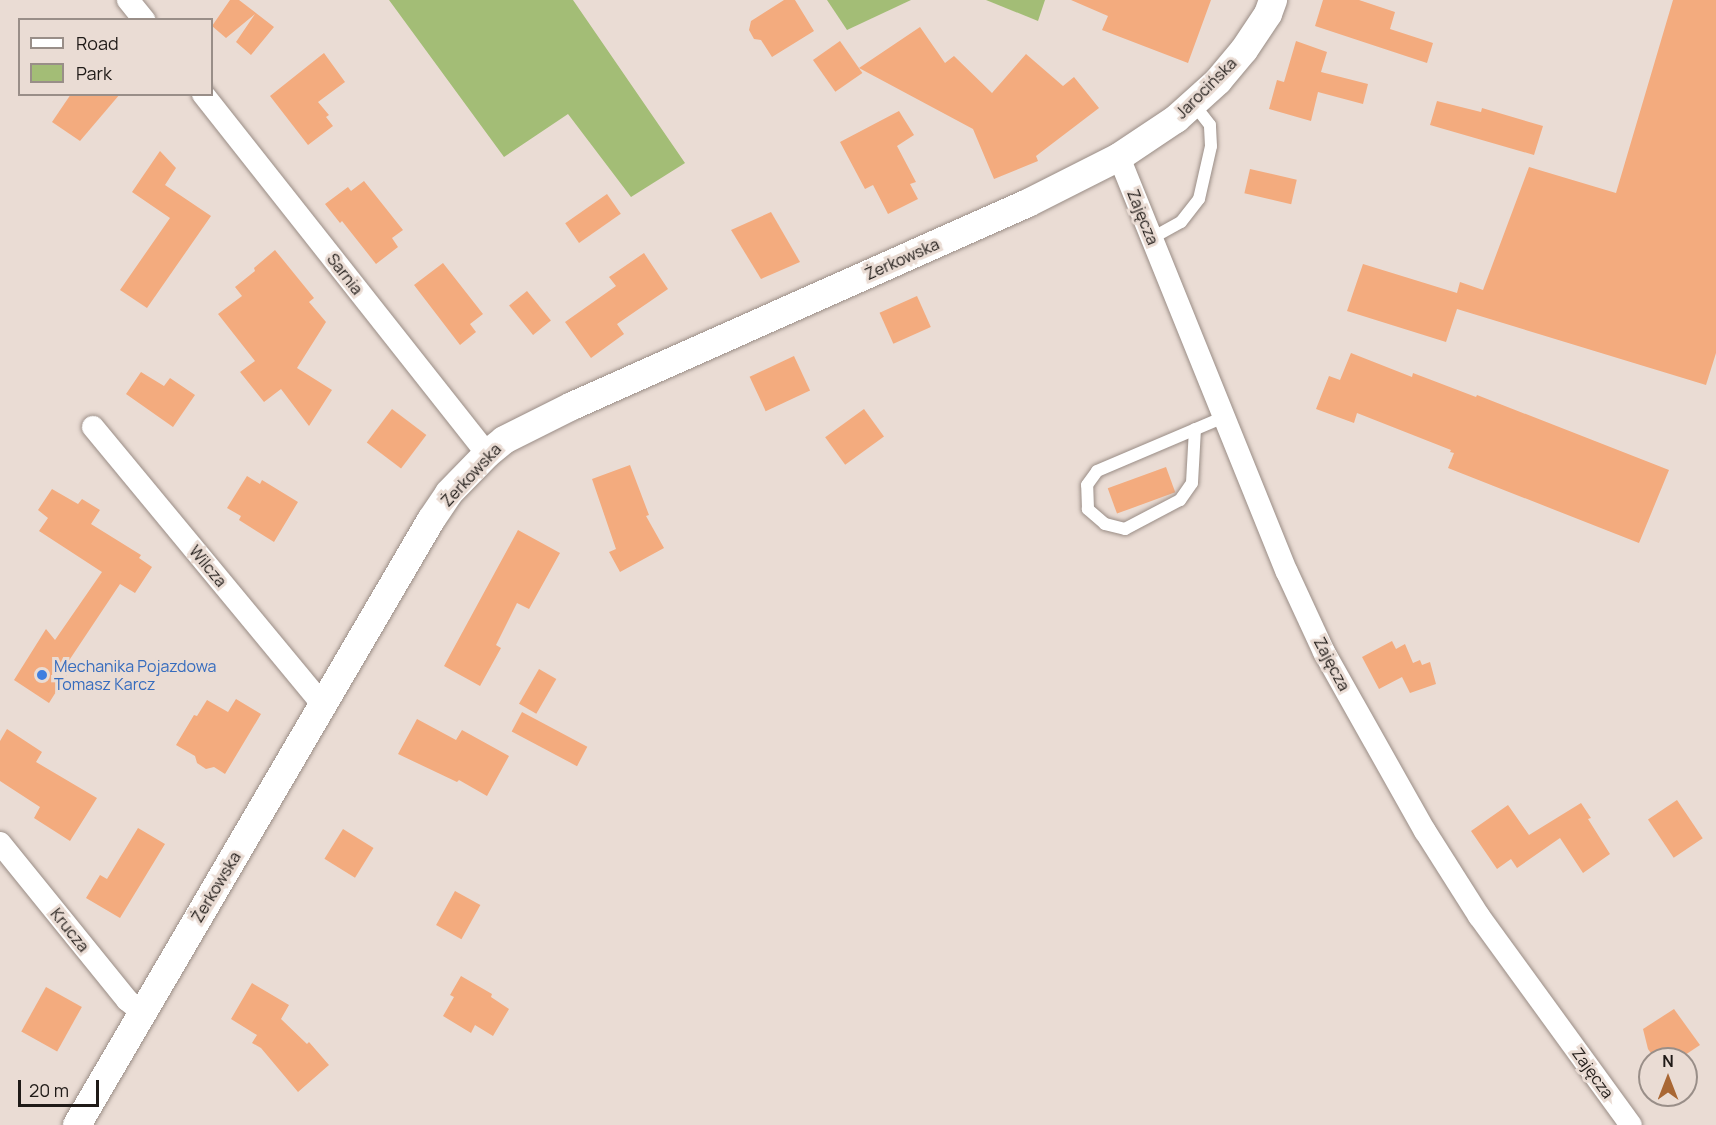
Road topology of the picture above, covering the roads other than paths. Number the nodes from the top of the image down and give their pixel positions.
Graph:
1 (129, 0) edge
2 (1273, 0) edge
3 (142, 18) edge
4 (205, 96) edge
5 (1193, 103) junction
6 (1119, 157) junction
7 (1152, 238) junction
8 (1224, 417) junction
9 (93, 427) dead end
10 (1195, 429) junction
11 (487, 454) junction
12 (323, 705) junction
13 (0, 843) edge
14 (143, 1013) junction
15 (77, 1125) edge
16 (1631, 1125) edge

1 - 3 street
2 - 5 street, Jarocińska
4 - 11 street, Sarnia
5 - 6 street, Jarocińska
5 - 7 lane
6 - 7 street, Zajęcza
6 - 11 street, Żerkowska
7 - 8 street, Zajęcza
8 - 10 lane
8 - 16 street, Zajęcza
9 - 12 street, Wilcza
10 - 10 lane
11 - 12 street, Żerkowska
12 - 14 street, Żerkowska
13 - 14 street, Krucza
14 - 15 street, Żerkowska

